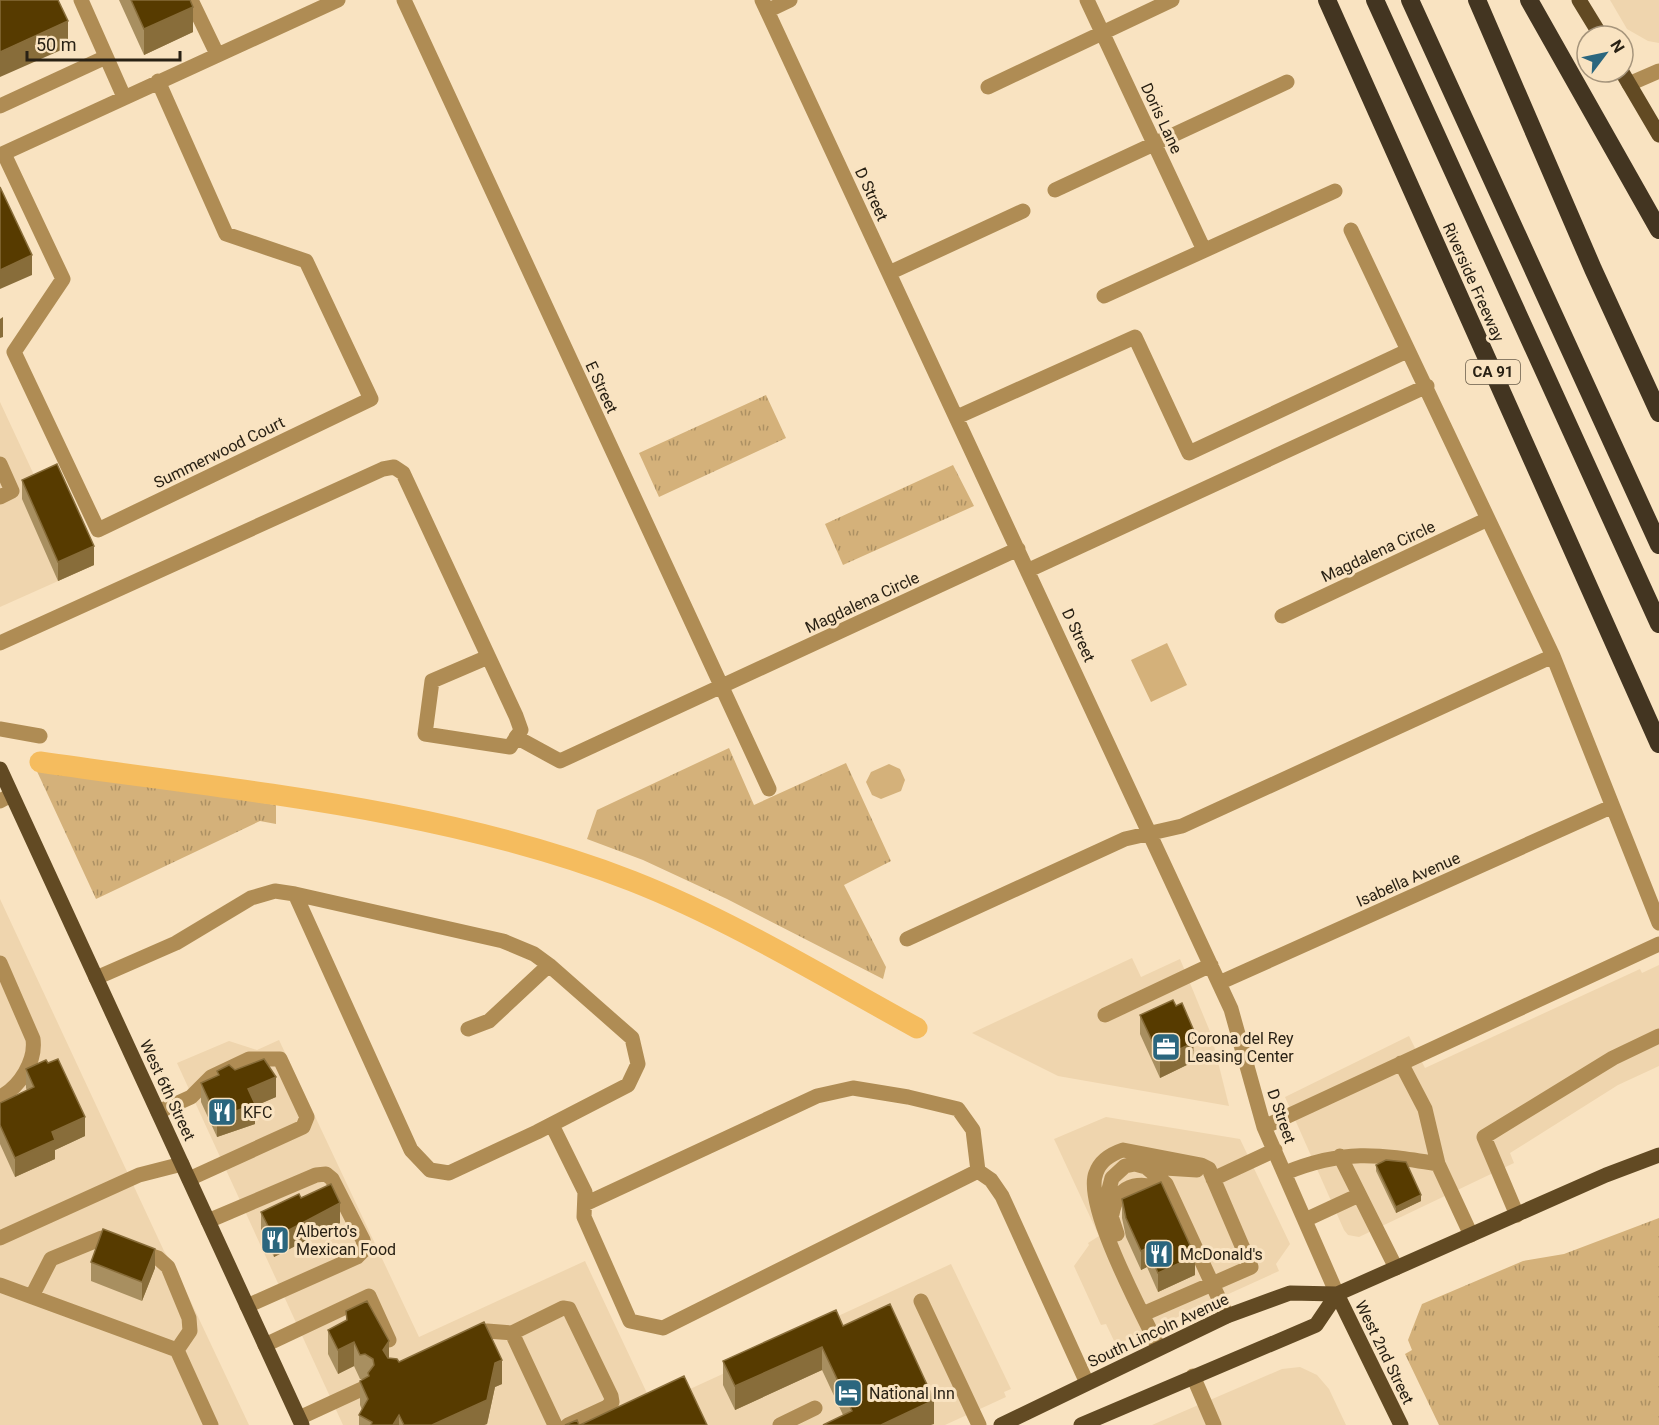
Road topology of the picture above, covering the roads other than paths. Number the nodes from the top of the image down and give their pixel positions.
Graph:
1 (81, 0) edge
2 (191, 0) edge
3 (338, 0) edge
4 (404, 0) edge
5 (790, 0) edge
6 (1087, 0) edge
7 (1172, 0) edge
8 (1326, 0) edge
9 (1375, 0) edge
10 (1410, 0) edge
11 (1477, 0) edge
12 (1529, 0) edge
13 (1579, 0) edge
14 (765, 5) edge
15 (1593, 24) edge
16 (1102, 33) junction
17 (217, 54) junction
18 (106, 57) junction
19 (1659, 71) edge
20 (1635, 76) edge
21 (158, 81) junction
22 (1287, 82) dead end
23 (1629, 84) edge
24 (988, 87) dead end
25 (124, 96) junction
26 (0, 106) edge
27 (1659, 135) edge
28 (1154, 144) junction
29 (2, 154) edge
30 (1055, 190) dead end
31 (1335, 191) dead end
32 (1023, 211) dead end
33 (1351, 230) dead end
34 (1659, 230) edge
35 (1204, 250) junction
36 (889, 273) junction
37 (1104, 296) dead end
38 (1407, 351) junction
39 (1427, 386) junction
40 (1659, 413) edge
41 (957, 417) junction
42 (0, 464) edge
43 (0, 497) edge
44 (1488, 519) junction
45 (1659, 545) edge
46 (1018, 549) junction
47 (1029, 570) junction
48 (1282, 616) dead end
49 (1659, 624) edge
50 (0, 643) edge
51 (1553, 656) junction
52 (488, 657) junction
53 (721, 688) junction
54 (0, 729) edge
55 (40, 736) dead end
56 (516, 737) junction
57 (1659, 744) edge
58 (0, 769) edge
59 (769, 789) dead end
60 (6, 798) edge
61 (1611, 807) junction
62 (1150, 832) junction
63 (295, 894) junction
64 (1659, 923) edge
65 (907, 939) dead end
66 (1659, 944) edge
67 (0, 963) edge
68 (549, 965) junction
69 (1211, 965) junction
70 (96, 978) junction
71 (1219, 983) junction
72 (1105, 1015) dead end
73 (468, 1029) dead end
74 (1659, 1036) edge
75 (1401, 1063) junction
76 (0, 1096) edge
77 (158, 1112) junction
78 (552, 1125) junction
79 (1264, 1127) junction
80 (1275, 1150) junction
81 (1659, 1155) edge
82 (1340, 1156) junction
83 (182, 1164) junction
84 (1438, 1164) junction
85 (1146, 1167) junction
86 (978, 1171) junction
87 (1285, 1173) junction
88 (1211, 1174) junction
89 (189, 1179) junction
90 (1359, 1195) junction
91 (1173, 1197) junction
92 (585, 1204) junction
93 (1517, 1215) junction
94 (1111, 1219) junction
95 (1305, 1220) junction
96 (208, 1221) junction
97 (1471, 1235) junction
98 (0, 1238) edge
99 (1396, 1268) junction
100 (1212, 1283) junction
101 (0, 1285) edge
102 (1337, 1294) junction
103 (32, 1296) junction
104 (921, 1301) dead end
105 (247, 1306) junction
106 (1147, 1312) junction
107 (1227, 1316) junction
108 (512, 1332) junction
109 (389, 1340) edge
110 (265, 1345) junction
111 (456, 1346) edge
112 (1159, 1348) junction
113 (177, 1350) junction
114 (1193, 1376) junction
115 (1087, 1383) junction
116 (364, 1388) edge
117 (815, 1408) dead end
118 (301, 1422) edge
119 (211, 1425) edge
120 (555, 1425) edge
121 (568, 1425) edge
122 (780, 1425) edge
123 (979, 1425) edge
124 (1001, 1425) edge
125 (1081, 1425) edge
126 (1214, 1425) edge
127 (1401, 1425) edge

1 - 18 street
2 - 17 street
3 - 17 street
4 - 53 street, E Street
5 - 14 street
6 - 16 street, Doris Lane
7 - 16 street
8 - 57 highway, Riverside Freeway / CA 91
9 - 49 highway
10 - 45 highway
11 - 40 highway
12 - 34 highway
13 - 15 main road
14 - 36 street, D Street
16 - 24 street
16 - 28 street, Doris Lane
17 - 21 street
18 - 25 street
18 - 26 street
19 - 20 street
21 - 25 street
21 - 29 street, Summerwood Court
22 - 28 street
23 - 27 main road
25 - 29 street
28 - 30 street
28 - 35 street, Doris Lane
31 - 35 street
32 - 36 street
33 - 38 street
35 - 37 street
36 - 41 street, D Street
38 - 39 street
38 - 41 street
39 - 44 street
39 - 47 street
41 - 46 street, D Street
42 - 43 street
44 - 48 street, Magdalena Circle
44 - 51 street
46 - 47 street, D Street
46 - 53 street, Magdalena Circle
47 - 62 street, D Street
50 - 52 street
51 - 61 street
51 - 62 street
52 - 56 street
52 - 56 street
53 - 56 street, Magdalena Circle
53 - 59 street, E Street
54 - 55 street
58 - 60 main road, West 6th Street
60 - 70 main road, West 6th Street
61 - 64 street
61 - 71 street, Isabella Avenue
62 - 65 street
62 - 69 street, D Street
63 - 68 street
63 - 70 street
63 - 78 street
66 - 75 street
67 - 76 street
68 - 73 street
68 - 78 street
69 - 71 street, D Street
69 - 72 street
70 - 77 main road, West 6th Street
71 - 79 street, D Street
74 - 93 street
75 - 79 street
75 - 84 street
77 - 83 main road, West 6th Street
77 - 89 street
78 - 92 street
79 - 80 street, D Street
80 - 87 street, D Street
80 - 88 street
81 - 93 main road, South Lincoln Avenue
82 - 84 street
82 - 87 street
82 - 90 street
83 - 89 main road, West 6th Street
83 - 98 street
84 - 97 street
85 - 88 street
85 - 91 street
85 - 94 street
86 - 92 street
86 - 92 street
86 - 115 street
87 - 95 street, D Street
88 - 100 street
88 - 106 street
89 - 96 main road, West 6th Street
90 - 95 street
90 - 99 street
91 - 94 street
91 - 100 street
93 - 97 main road, South Lincoln Avenue
94 - 106 street
95 - 102 street, D Street
96 - 105 main road, West 6th Street
96 - 105 street
97 - 99 main road, South Lincoln Avenue
99 - 102 main road, South Lincoln Avenue
100 - 106 street
100 - 107 street
101 - 103 street
102 - 107 main road, South Lincoln Avenue
102 - 114 main road
102 - 127 main road, West 2nd Street
103 - 113 street
103 - 113 street
104 - 123 street
105 - 110 main road, West 6th Street
106 - 112 street
107 - 112 main road, South Lincoln Avenue
108 - 111 street
108 - 120 street
108 - 121 street
109 - 110 street
110 - 118 main road, West 6th Street
112 - 115 main road, South Lincoln Avenue
113 - 119 street
114 - 125 main road
114 - 126 street
115 - 124 main road, South Lincoln Avenue
116 - 118 street
117 - 122 street

